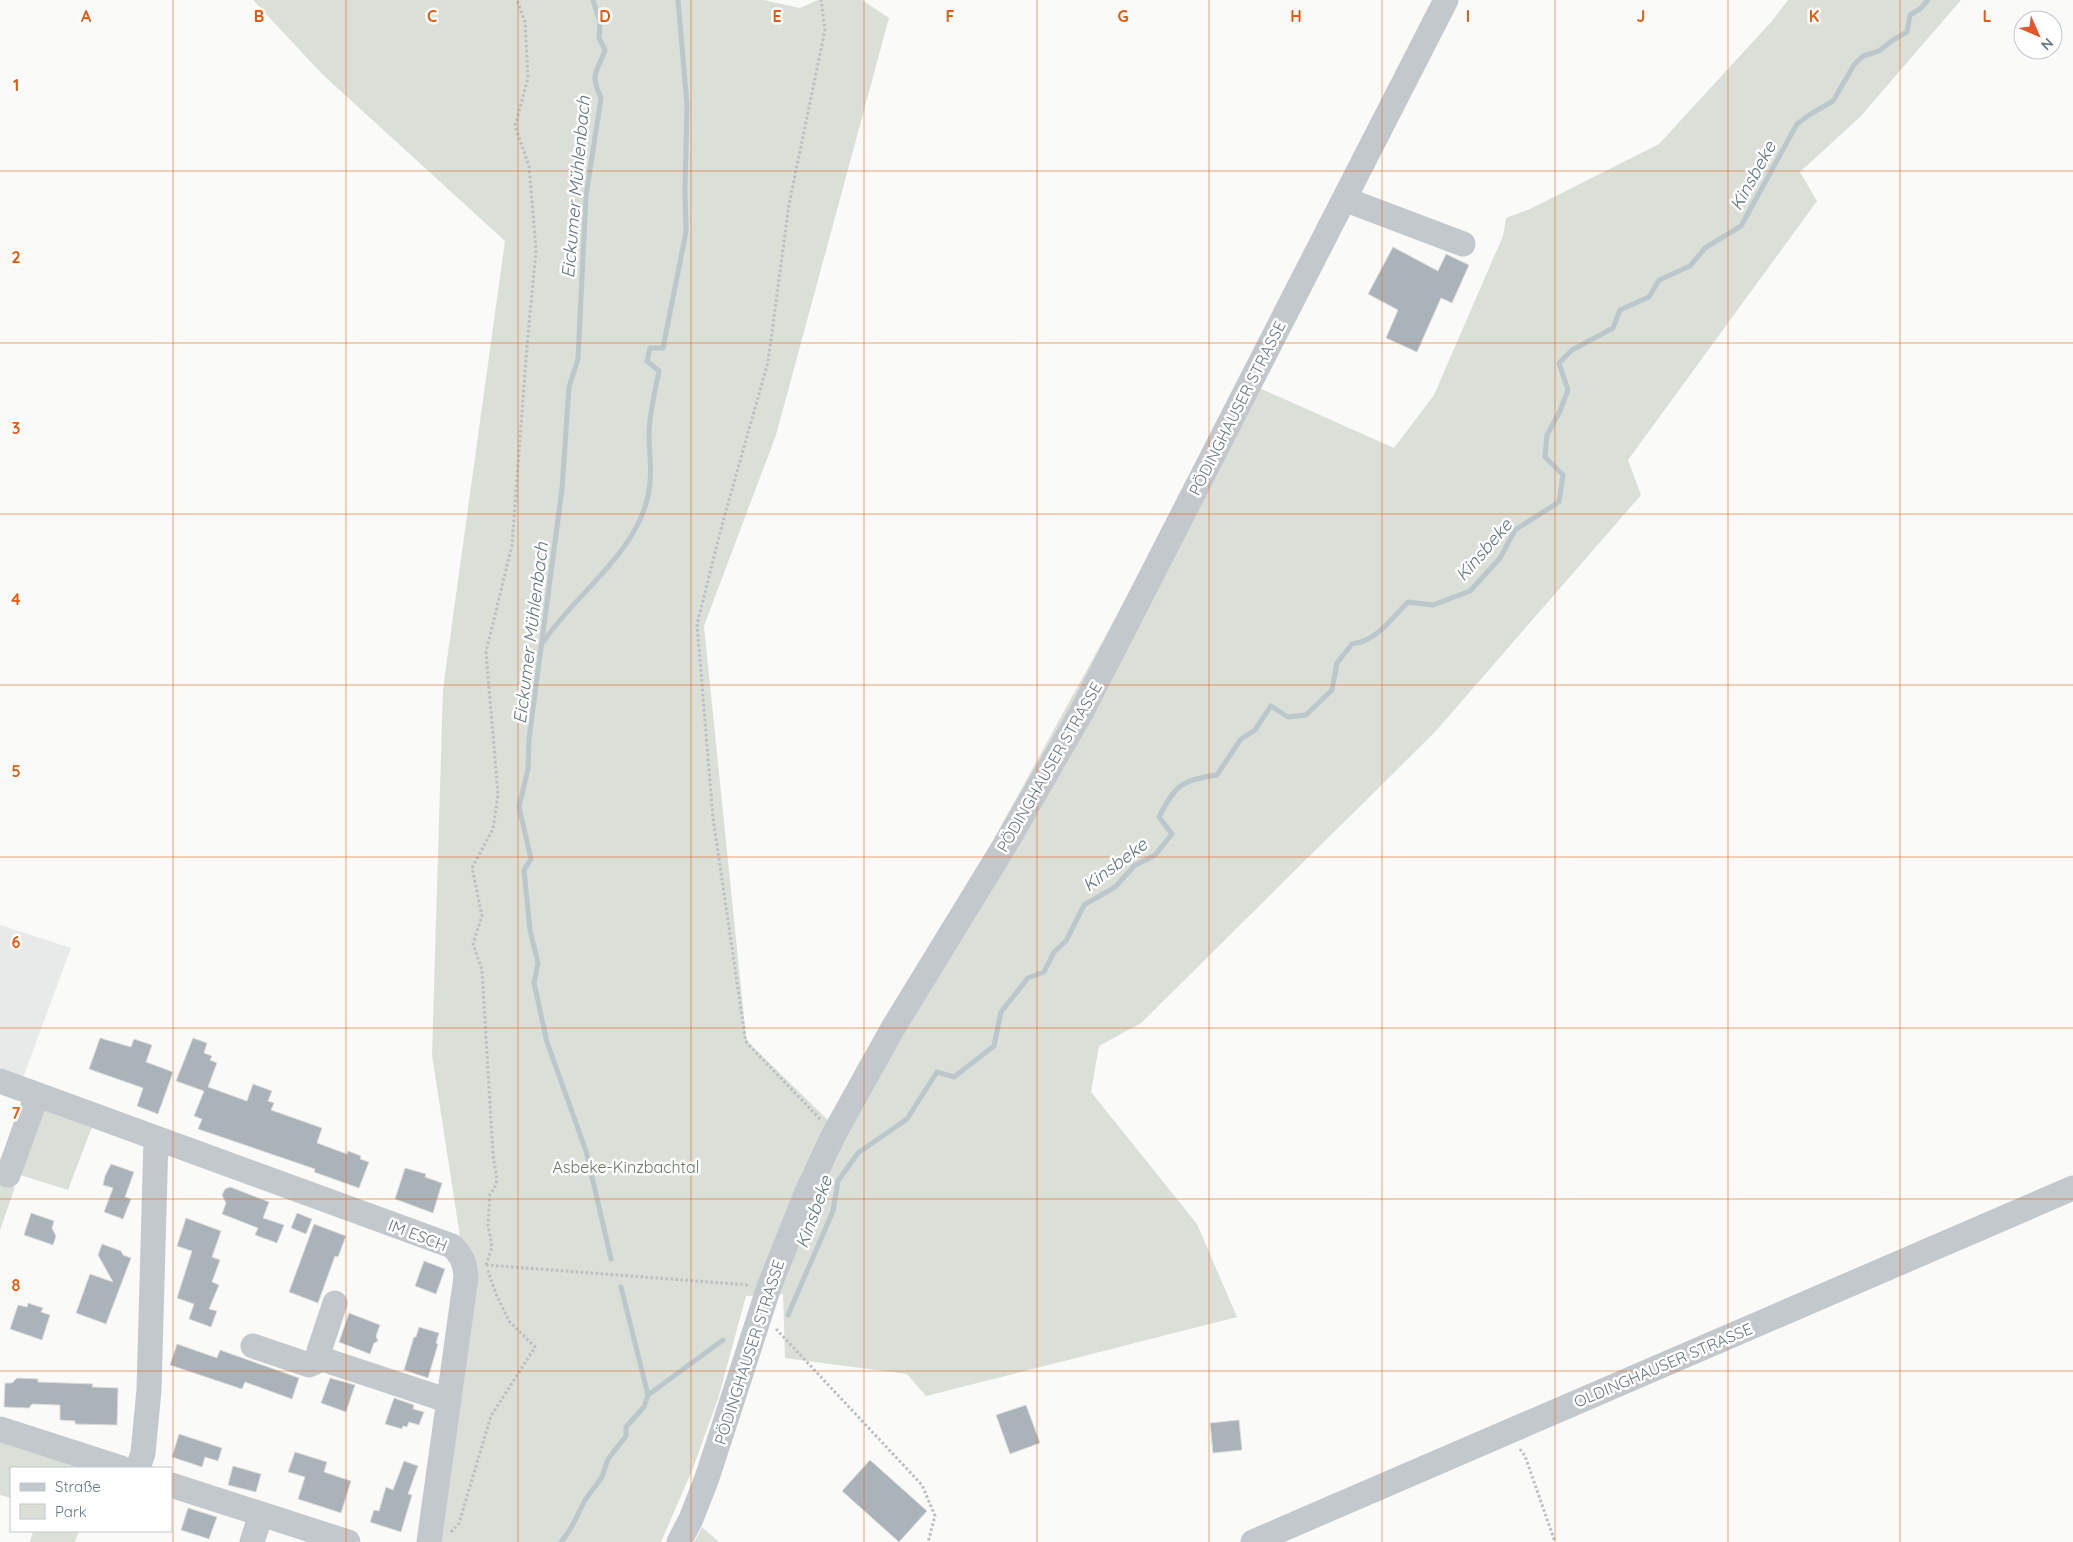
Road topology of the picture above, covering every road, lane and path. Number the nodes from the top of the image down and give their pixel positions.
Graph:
1 (517, 0) edge
2 (821, 0) edge
3 (1446, 0) edge
4 (1344, 199) junction
5 (1463, 244) dead end
6 (0, 1081) edge
7 (37, 1095) junction
8 (834, 1134) junction
9 (156, 1139) junction
10 (8, 1175) dead end
11 (2073, 1188) edge
12 (476, 1265) junction
13 (769, 1287) junction
14 (335, 1304) dead end
15 (760, 1312) junction
16 (253, 1346) dead end
17 (322, 1359) junction
18 (449, 1401) junction
19 (0, 1429) edge
20 (1509, 1431) junction
21 (118, 1467) edge
22 (138, 1467) edge
23 (172, 1485) edge
24 (261, 1514) junction
25 (439, 1538) edge
26 (252, 1542) edge
27 (348, 1542) edge
28 (679, 1542) edge
29 (928, 1542) edge
30 (1253, 1542) edge
31 (1554, 1542) edge

1 - 12 path
2 - 8 path
3 - 4 street, PÖDINGHAUSER STRASSE
4 - 5 street
4 - 8 street, PÖDINGHAUSER STRASSE
6 - 7 street, IM ESCH
7 - 9 street, IM ESCH
7 - 10 street
8 - 13 street, PÖDINGHAUSER STRASSE
9 - 12 street, IM ESCH
9 - 22 street
11 - 20 street, OLDINGHAUSER STRASSE
12 - 13 path
12 - 18 street, IM ESCH
12 - 25 path
13 - 15 street, PÖDINGHAUSER STRASSE
14 - 17 street
15 - 28 street, PÖDINGHAUSER STRASSE
15 - 29 path
16 - 17 street
17 - 18 street
18 - 25 street, IM ESCH
19 - 21 street
20 - 30 street, OLDINGHAUSER STRASSE
20 - 31 path
23 - 24 street
24 - 26 street
24 - 27 street

